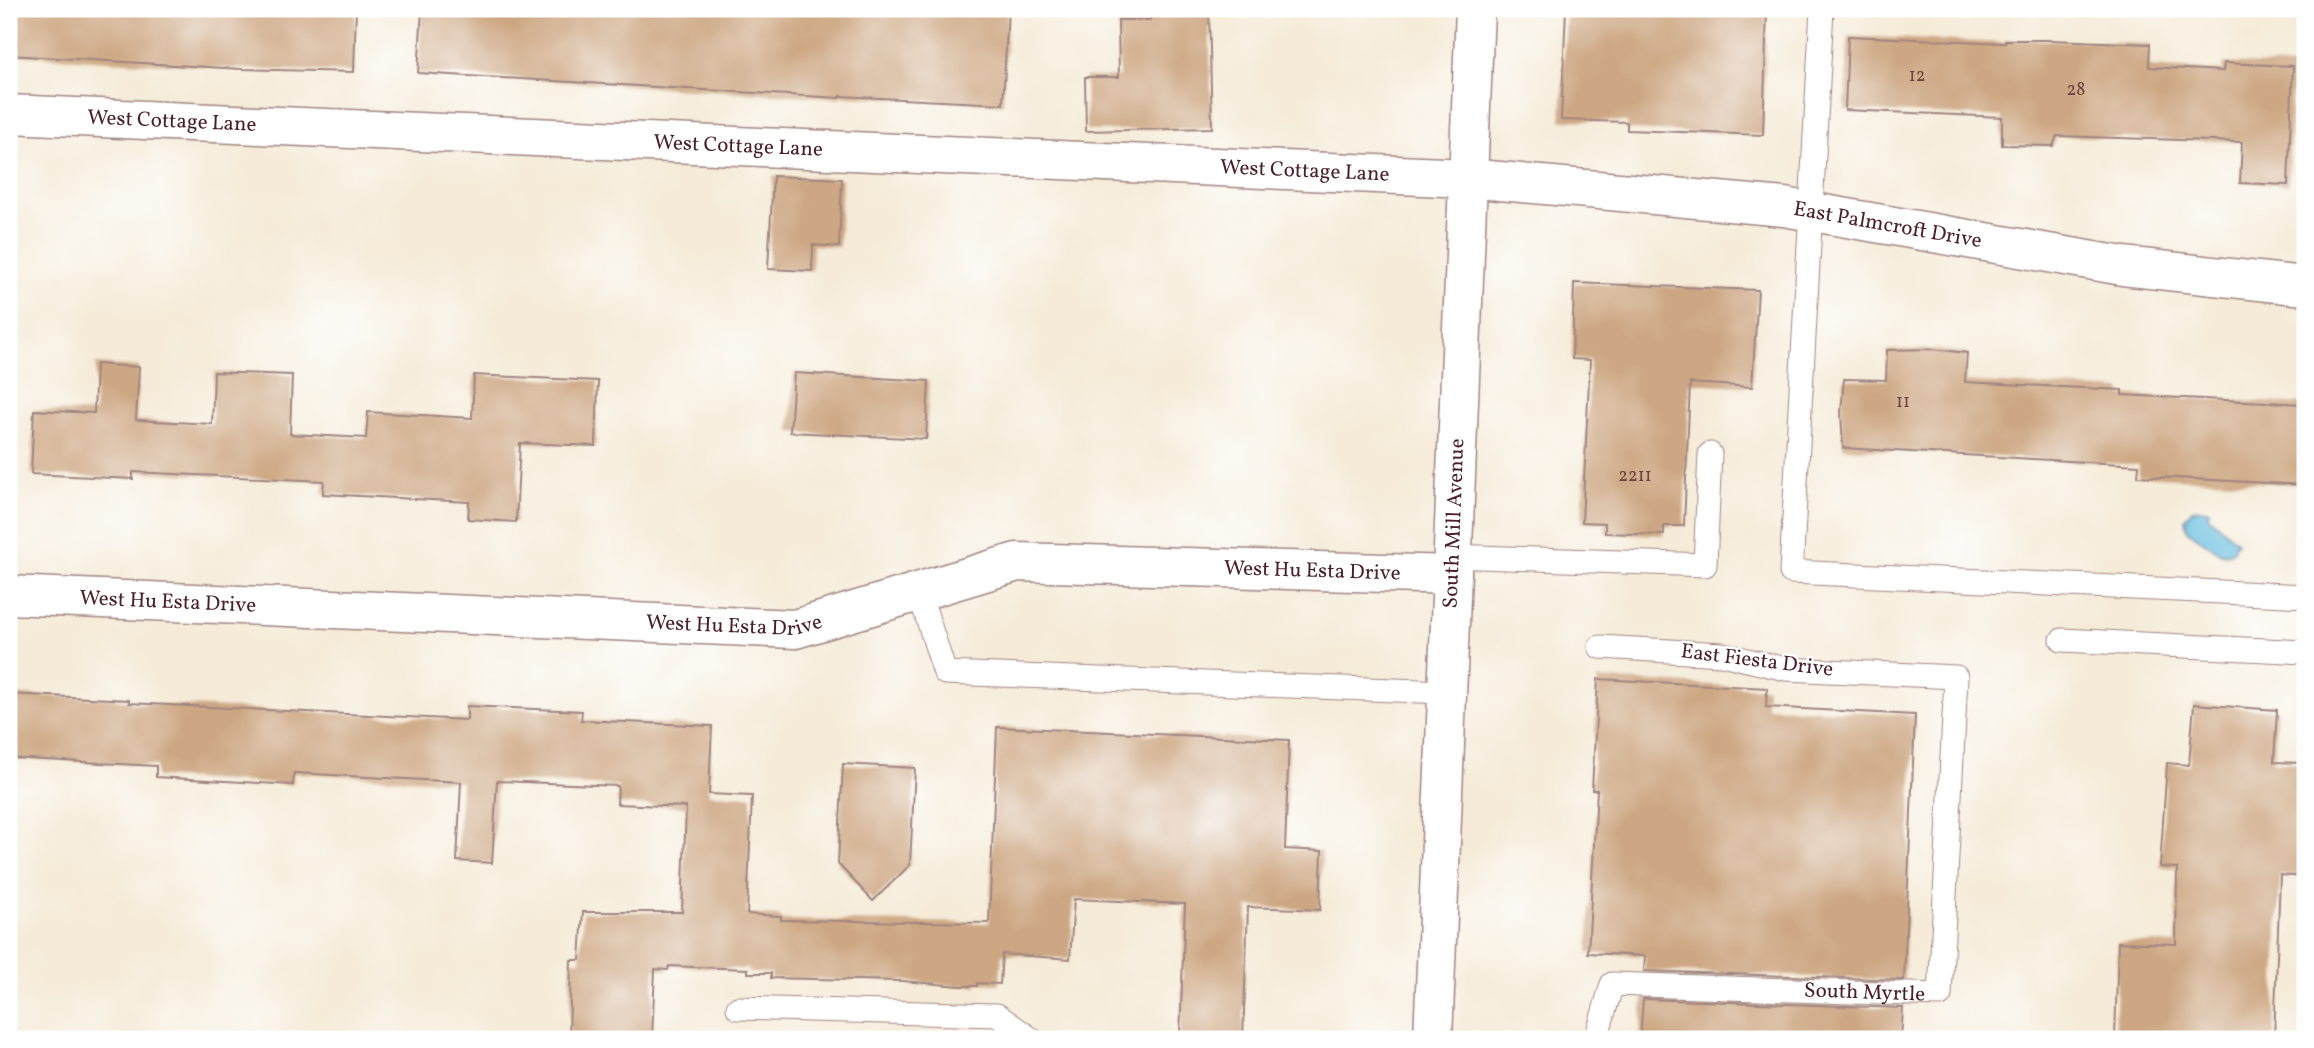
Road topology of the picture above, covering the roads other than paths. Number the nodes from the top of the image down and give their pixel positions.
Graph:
1 (1475, 9) edge
2 (1822, 9) edge
3 (9, 114) edge
4 (1467, 178) junction
5 (1808, 211) junction
6 (2305, 286) edge
7 (1710, 454) dead end
8 (1452, 566) junction
9 (919, 592) junction
10 (9, 595) edge
11 (2305, 596) edge
12 (2062, 640) dead end
13 (1600, 647) dead end
14 (2305, 652) edge
15 (1956, 677) joint
16 (1447, 692) junction
17 (738, 1008) dead end
18 (1031, 1039) edge
19 (1433, 1039) edge
20 (1596, 1039) edge

1 - 4 street, South Mill Avenue
2 - 5 lane
3 - 4 street, West Cottage Lane
4 - 5 street, East Palmcroft Drive
4 - 8 street, South Mill Avenue
5 - 6 street, East Palmcroft Drive
5 - 11 lane
7 - 8 lane
8 - 9 street, West Hu Esta Drive
8 - 16 street, South Mill Avenue
9 - 10 street, West Hu Esta Drive
9 - 16 lane
12 - 14 lane
13 - 15 lane, East Fiesta Drive
15 - 20 lane, South Myrtle
16 - 19 street, South Mill Avenue
17 - 18 lane

